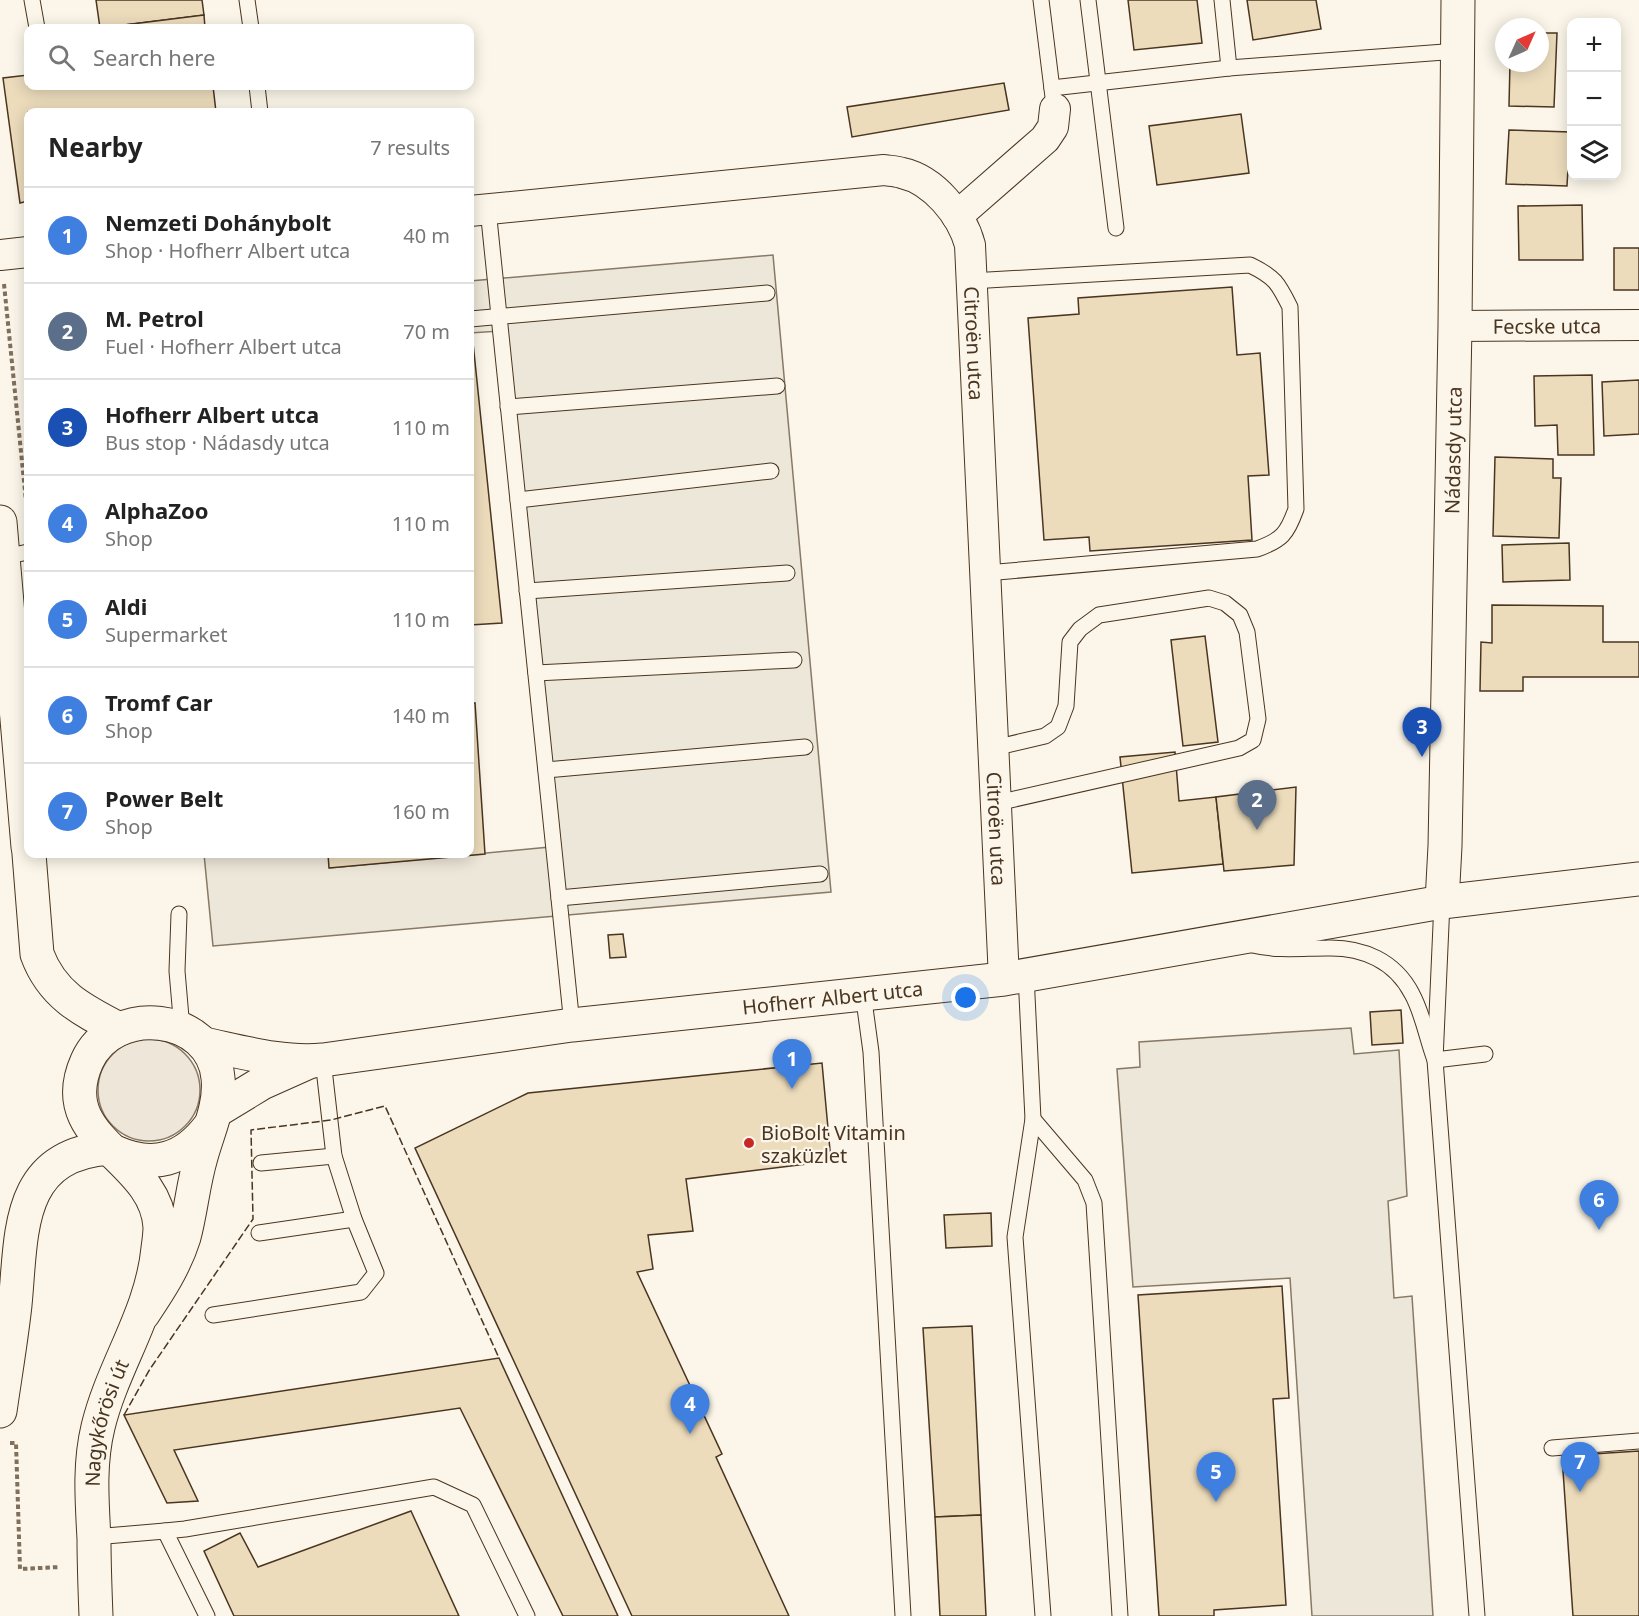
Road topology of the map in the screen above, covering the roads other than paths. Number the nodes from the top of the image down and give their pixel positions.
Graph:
1 (32, 0) edge
2 (247, 0) edge
3 (1041, 0) edge
4 (1088, 0) edge
5 (1221, 0) edge
6 (1458, 0) edge
7 (36, 24) edge
8 (250, 24) edge
9 (1458, 51) junction
10 (1229, 68) junction
11 (1098, 83) junction
12 (257, 90) edge
13 (1054, 98) junction
14 (260, 108) edge
15 (479, 210) edge
16 (957, 216) junction
17 (1116, 228) dead end
18 (971, 281) junction
19 (767, 293) dead end
20 (499, 316) junction
21 (474, 319) edge
22 (1639, 325) edge
23 (1455, 326) junction
24 (777, 386) dead end
25 (508, 407) junction
26 (771, 471) dead end
27 (518, 500) junction
28 (0, 522) edge
29 (16, 554) edge
30 (786, 573) dead end
31 (986, 573) junction
32 (527, 591) junction
33 (794, 660) dead end
34 (536, 673) junction
35 (805, 747) dead end
36 (994, 748) junction
37 (24, 749) edge
38 (546, 770) junction
39 (997, 803) junction
40 (29, 858) edge
41 (820, 874) dead end
42 (1639, 879) edge
43 (559, 898) junction
44 (1442, 902) junction
45 (179, 914) dead end
46 (1231, 939) junction
47 (1015, 977) junction
48 (863, 993) junction
49 (572, 1025) junction
50 (119, 1029) junction
51 (193, 1036) junction
52 (1485, 1054) dead end
53 (317, 1060) junction
54 (1435, 1060) junction
55 (212, 1119) junction
56 (1033, 1119) junction
57 (112, 1150) junction
58 (334, 1156) junction
59 (261, 1163) dead end
60 (354, 1219) junction
61 (260, 1233) dead end
62 (143, 1314) junction
63 (213, 1315) dead end
64 (0, 1411) edge
65 (1639, 1441) edge
66 (1552, 1448) dead end
67 (165, 1531) junction
68 (94, 1552) junction
69 (96, 1616) edge
70 (207, 1616) edge
71 (527, 1616) edge
72 (903, 1616) edge
73 (1043, 1616) edge
74 (1120, 1616) edge
75 (1477, 1616) edge

1 - 7 lane
2 - 8 lane
3 - 13 lane
4 - 11 lane
5 - 10 lane
6 - 9 street, Nádasdy utca
9 - 10 lane
9 - 23 street, Nádasdy utca
10 - 11 lane
11 - 13 lane
11 - 17 lane
12 - 14 lane
13 - 16 street
15 - 16 street, Citroën utca
15 - 20 lane
16 - 18 street, Citroën utca
18 - 31 street, Citroën utca
18 - 31 lane
19 - 20 lane
20 - 21 lane
20 - 25 lane
22 - 23 street, Fecske utca
23 - 44 street, Nádasdy utca
24 - 25 lane
25 - 27 lane
26 - 27 lane
27 - 32 lane
28 - 29 street
29 - 37 street
30 - 32 lane
31 - 36 street, Citroën utca
32 - 34 lane
33 - 34 lane
34 - 38 lane
35 - 38 lane
36 - 39 street, Citroën utca
36 - 39 lane
38 - 43 lane
39 - 47 street, Citroën utca
40 - 50 street
41 - 43 lane
42 - 44 street, Hofherr Albert utca
43 - 49 lane
44 - 46 street, Hofherr Albert utca
44 - 54 lane
45 - 51 lane
46 - 47 street, Hofherr Albert utca
46 - 54 lane
47 - 48 street, Hofherr Albert utca
47 - 56 lane
48 - 49 street, Hofherr Albert utca
48 - 72 lane
49 - 53 street, Hofherr Albert utca
50 - 51 street, Nagykőrösi út
50 - 57 street, Nagykőrösi út
51 - 53 street, Hofherr Albert utca
51 - 55 street, Nagykőrösi út
52 - 54 lane
53 - 55 street, Hofherr Albert utca
53 - 58 lane
54 - 75 lane
55 - 57 street
55 - 62 street, Nagykőrösi út
56 - 73 lane
56 - 74 lane
57 - 62 street, Nagykőrösi út
57 - 64 street
58 - 59 lane
58 - 60 lane
60 - 61 lane
60 - 63 lane
62 - 68 street, Nagykőrösi út
65 - 66 lane
67 - 68 lane
67 - 70 lane
67 - 71 lane
68 - 69 street, Nagykőrösi út

